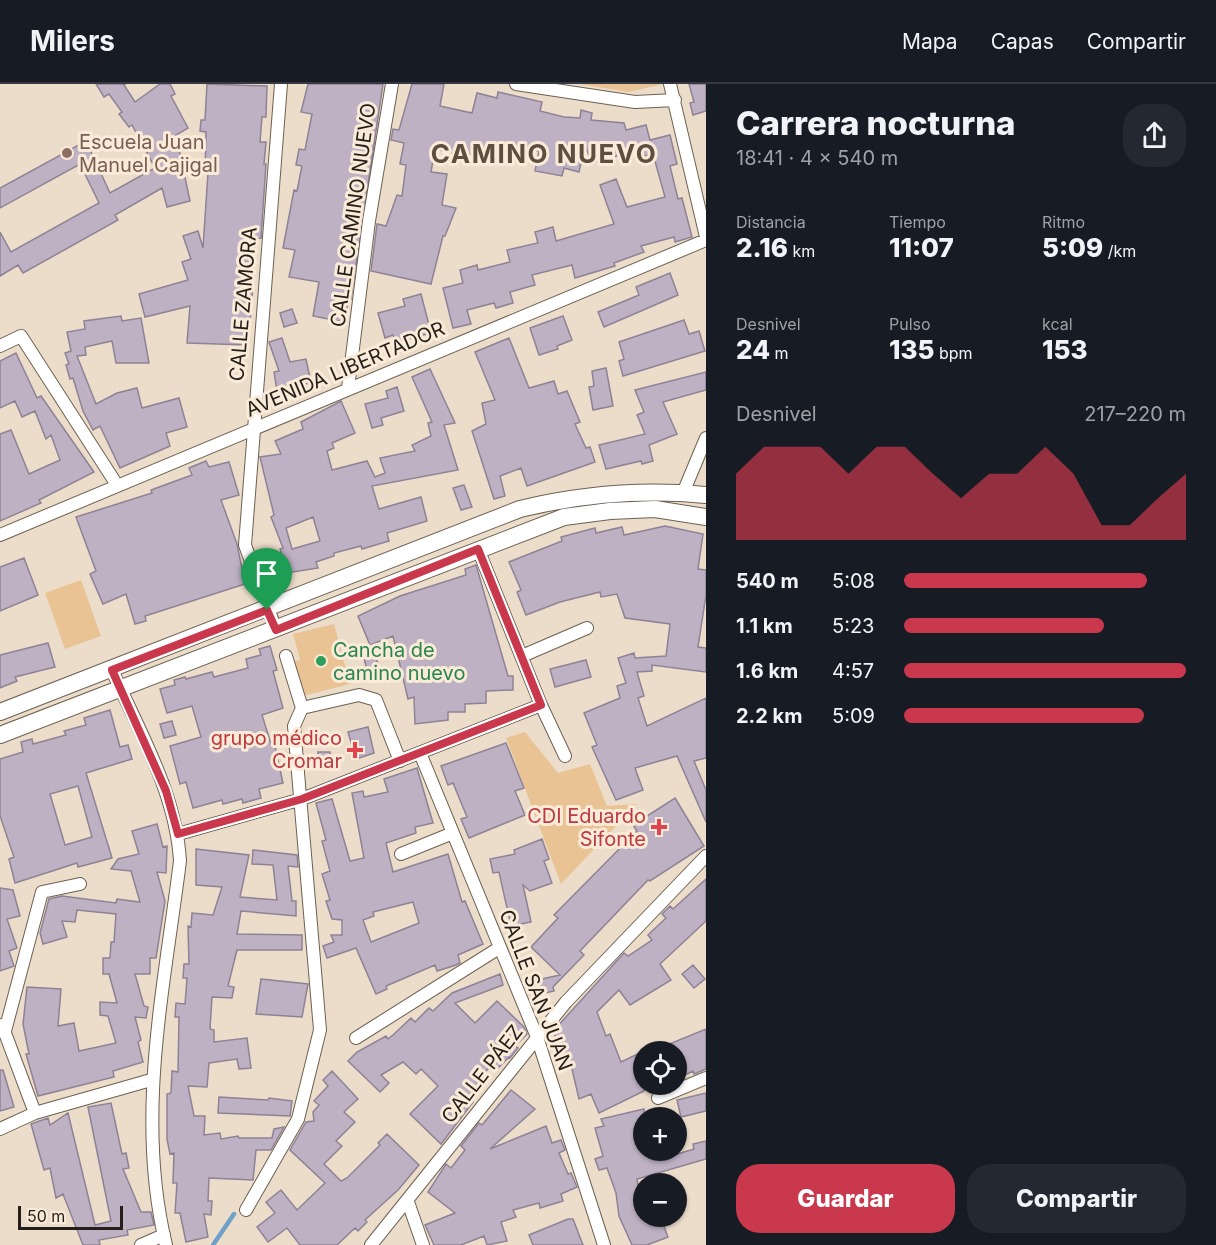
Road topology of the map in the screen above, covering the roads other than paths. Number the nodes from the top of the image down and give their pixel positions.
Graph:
1 (281, 84) edge
2 (392, 84) edge
3 (516, 84) edge
4 (670, 84) edge
5 (675, 100) junction
6 (706, 238) edge
7 (0, 346) edge
8 (348, 388) junction
9 (252, 428) junction
10 (706, 438) edge
11 (117, 485) junction
12 (683, 493) junction
13 (706, 495) edge
14 (706, 517) edge
15 (0, 535) edge
16 (478, 549) junction
17 (267, 610) junction
18 (587, 628) dead end
19 (276, 630) junction
20 (286, 656) dead end
21 (522, 656) junction
22 (112, 670) junction
23 (121, 689) junction
24 (541, 705) junction
25 (302, 708) junction
26 (0, 712) edge
27 (0, 735) edge
28 (420, 753) junction
29 (565, 756) dead end
30 (400, 761) junction
31 (302, 799) junction
32 (453, 833) junction
33 (178, 834) junction
34 (401, 854) dead end
35 (706, 856) edge
36 (80, 884) dead end
37 (499, 948) junction
38 (0, 1018) edge
39 (4, 1031) junction
40 (537, 1037) junction
41 (356, 1038) dead end
42 (706, 1078) edge
43 (151, 1080) junction
44 (658, 1098) dead end
45 (35, 1113) junction
46 (0, 1129) edge
47 (408, 1202) junction
48 (246, 1210) dead end
49 (165, 1240) edge
50 (141, 1245) edge
51 (371, 1245) edge
52 (423, 1245) edge
53 (604, 1245) edge

1 - 9 street, CALLE ZAMORA
2 - 8 street, CALLE CAMINO NUEVO
3 - 5 street
4 - 5 street
5 - 6 street
6 - 8 street, AVENIDA LIBERTADOR
7 - 11 street
8 - 9 street, AVENIDA LIBERTADOR
9 - 11 street, AVENIDA LIBERTADOR
9 - 17 street, CALLE ZAMORA
10 - 12 street
11 - 15 street, AVENIDA LIBERTADOR
12 - 13 street
12 - 17 street
14 - 16 street
16 - 19 street
16 - 21 street
17 - 19 street, CALLE ZAMORA
17 - 22 street
18 - 21 street
19 - 23 street
20 - 25 street
21 - 24 street
22 - 23 street
22 - 26 street
23 - 27 street
23 - 33 street
24 - 28 street
24 - 29 street
25 - 30 street
25 - 31 street
28 - 30 street
28 - 32 street, CALLE SAN JUAN
30 - 31 street
31 - 33 street
31 - 48 street
32 - 34 street
32 - 37 street, CALLE SAN JUAN
33 - 43 street
35 - 40 street, CALLE PÁEZ
36 - 39 street
37 - 40 street, CALLE SAN JUAN
37 - 41 street
38 - 39 street
39 - 45 street
40 - 47 street, CALLE PÁEZ
40 - 53 street, CALLE SAN JUAN
42 - 44 street
43 - 45 street
43 - 49 street
45 - 46 street
47 - 51 street, CALLE PÁEZ
47 - 52 street
49 - 50 street

